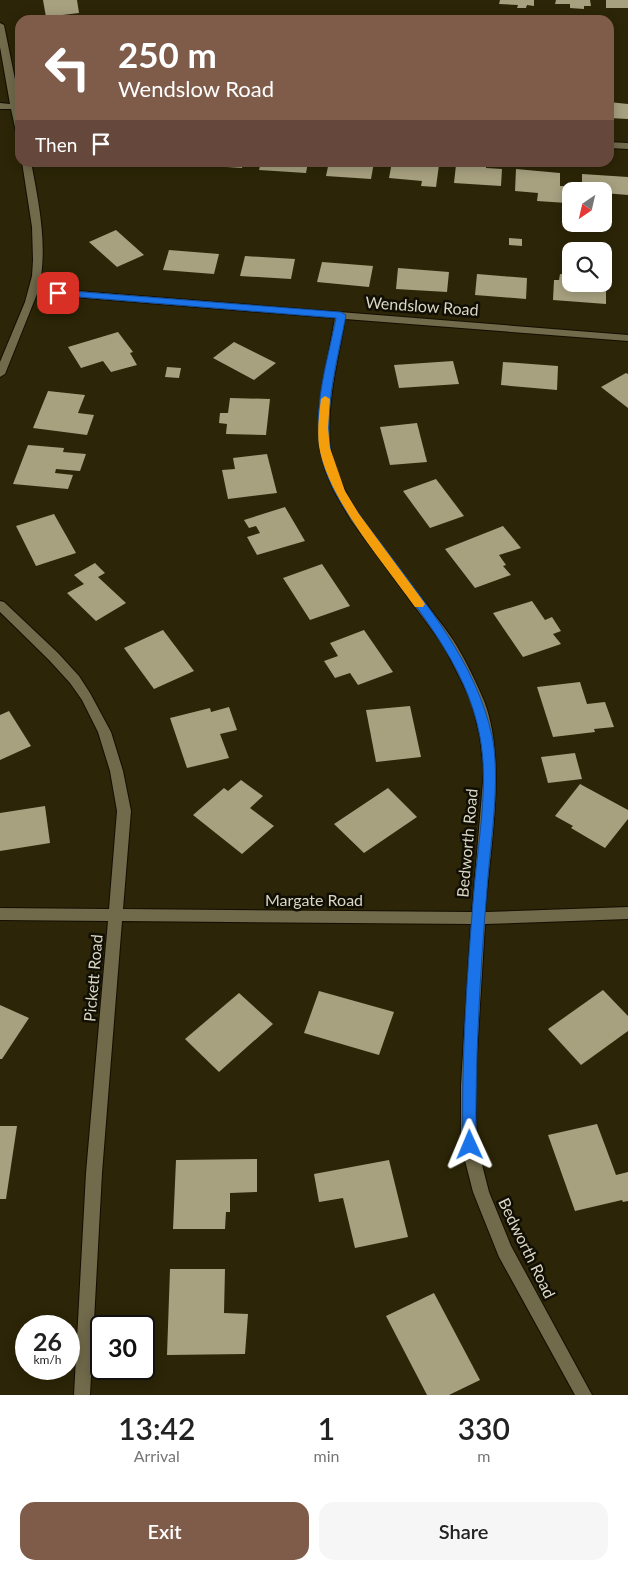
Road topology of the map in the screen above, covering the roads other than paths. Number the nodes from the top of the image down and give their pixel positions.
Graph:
1 (0, 26) edge
2 (15, 97) edge
3 (0, 106) edge
4 (15, 107) edge
5 (614, 145) edge
6 (628, 146) edge
7 (27, 167) edge
8 (34, 291) junction
9 (341, 315) junction
10 (628, 338) edge
11 (0, 374) edge
12 (0, 605) edge
13 (628, 913) edge
14 (0, 914) edge
15 (116, 916) junction
16 (478, 918) junction
17 (82, 1395) edge
18 (584, 1395) edge

1 - 2 street
3 - 4 street
5 - 6 street
7 - 8 street
8 - 9 street, Wendslow Road
8 - 11 street
9 - 10 street, Wendslow Road
9 - 16 street, Bedworth Road
12 - 15 street, Pickett Road
13 - 16 street, Margate Road
14 - 15 street, Margate Road
15 - 16 street, Margate Road
15 - 17 street, Pickett Road
16 - 18 street, Bedworth Road

